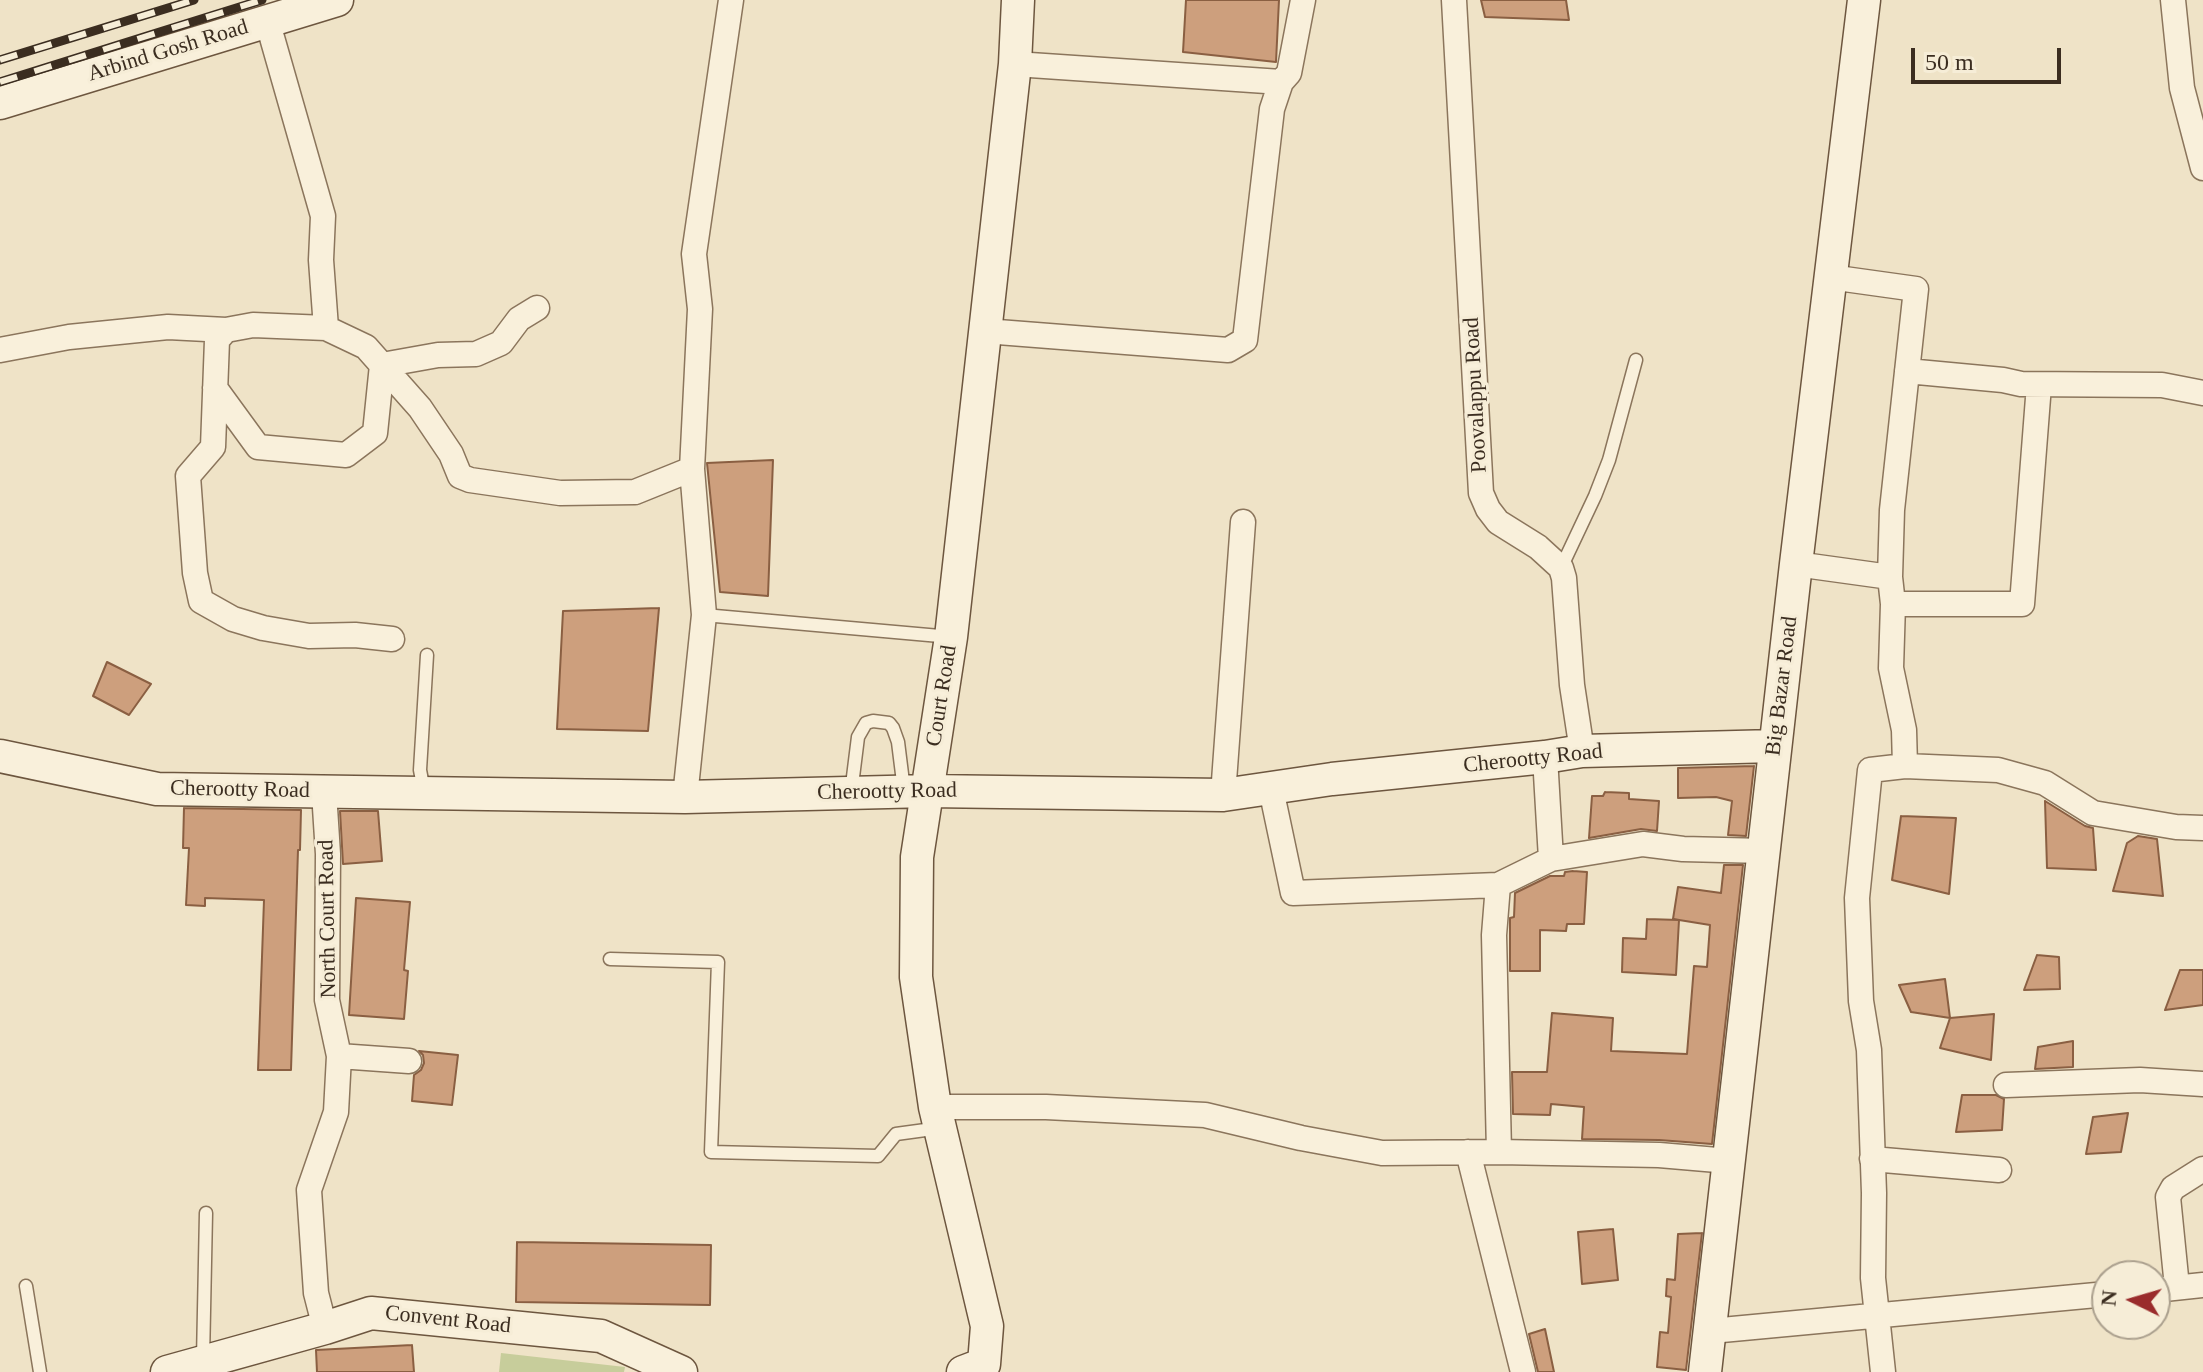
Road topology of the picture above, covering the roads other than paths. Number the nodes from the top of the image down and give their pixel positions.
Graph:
1 (337, 0) edge
2 (731, 0) edge
3 (1018, 0) edge
4 (1303, 0) edge
5 (1454, 0) edge
6 (1864, 0) edge
7 (2173, 0) edge
8 (267, 20) junction
9 (1015, 64) junction
10 (1281, 82) junction
11 (0, 103) edge
12 (2203, 168) edge
13 (1830, 277) junction
14 (537, 308) dead end
15 (326, 328) junction
16 (226, 330) junction
17 (985, 331) junction
18 (0, 350) edge
19 (1636, 360) dead end
20 (382, 365) junction
21 (1907, 371) junction
22 (2039, 385) junction
23 (215, 388) junction
24 (2203, 393) edge
25 (692, 469) junction
26 (1243, 522) dead end
27 (1796, 564) junction
28 (1561, 568) junction
29 (1890, 577) junction
30 (1893, 604) junction
31 (704, 615) junction
32 (951, 637) junction
33 (392, 639) dead end
34 (427, 655) dead end
35 (1775, 746) junction
36 (1582, 751) junction
37 (0, 756) edge
38 (1545, 757) junction
39 (1905, 766) junction
40 (1271, 789) junction
41 (424, 791) junction
42 (916, 791) junction
43 (324, 792) junction
44 (851, 793) junction
45 (1223, 795) junction
46 (685, 797) junction
47 (2203, 828) edge
48 (1764, 851) junction
49 (1551, 859) junction
50 (1498, 885) junction
51 (610, 959) dead end
52 (339, 1056) junction
53 (409, 1061) dead end
54 (2203, 1084) edge
55 (2006, 1085) dead end
56 (937, 1118) junction
57 (1468, 1152) junction
58 (1499, 1152) junction
59 (1872, 1159) junction
60 (1729, 1161) junction
61 (2203, 1169) edge
62 (1999, 1170) dead end
63 (206, 1213) dead end
64 (2167, 1260) edge
65 (2203, 1285) edge
66 (26, 1286) dead end
67 (2171, 1288) edge
68 (2091, 1295) edge
69 (1878, 1315) junction
70 (325, 1328) junction
71 (1711, 1331) junction
72 (203, 1362) junction
73 (650, 1365) edge
74 (981, 1369) edge
75 (40, 1372) edge
76 (167, 1372) edge
77 (681, 1372) edge
78 (1523, 1372) edge
79 (1705, 1372) edge
80 (1883, 1372) edge

1 - 8 street, Arbind Gosh Road
2 - 25 street
3 - 9 street, Court Road
4 - 10 street
5 - 28 street, Poovalappu Road
6 - 13 street, Big Bazar Road
7 - 12 street
8 - 11 street, Arbind Gosh Road
8 - 15 street
9 - 10 street
9 - 17 street, Court Road
10 - 17 street
13 - 21 street
13 - 27 street, Big Bazar Road
14 - 20 street
15 - 16 street
15 - 20 street
16 - 18 street
16 - 23 street
17 - 32 street, Court Road
19 - 28 lane
20 - 23 street
20 - 25 street
21 - 22 street
21 - 29 street
22 - 24 street
22 - 30 street
23 - 33 street
25 - 31 street
26 - 45 street
27 - 29 street
27 - 35 street, Big Bazar Road
28 - 36 street
29 - 30 street
30 - 39 street
31 - 32 lane
31 - 46 street
32 - 42 street, Court Road
34 - 41 lane
35 - 36 street, Cherootty Road
35 - 48 street, Big Bazar Road
36 - 38 street, Cherootty Road
37 - 43 street, Cherootty Road
38 - 40 street, Cherootty Road
38 - 49 street
39 - 47 street
39 - 59 street
40 - 45 street, Cherootty Road
40 - 50 street
41 - 43 street, Cherootty Road
41 - 46 street, Cherootty Road
42 - 44 street, Cherootty Road
42 - 44 lane
42 - 45 street, Cherootty Road
42 - 56 street, Court Road
43 - 52 street, North Court Road
44 - 46 street, Cherootty Road
48 - 49 street
48 - 60 street, Big Bazar Road
49 - 50 street
50 - 58 street
51 - 56 lane
52 - 53 street
52 - 70 street, North Court Road
54 - 55 street
56 - 57 street
56 - 74 street, Court Road
57 - 58 street
57 - 78 street
58 - 60 street
59 - 62 street
59 - 69 street
60 - 71 street, Big Bazar Road
61 - 64 street
63 - 72 lane
65 - 67 street
66 - 75 lane
68 - 69 street
69 - 71 street
69 - 80 street
70 - 72 street, Convent Road
70 - 73 street, Convent Road
71 - 79 street, Big Bazar Road
72 - 76 street, Convent Road
73 - 77 street, Convent Road

